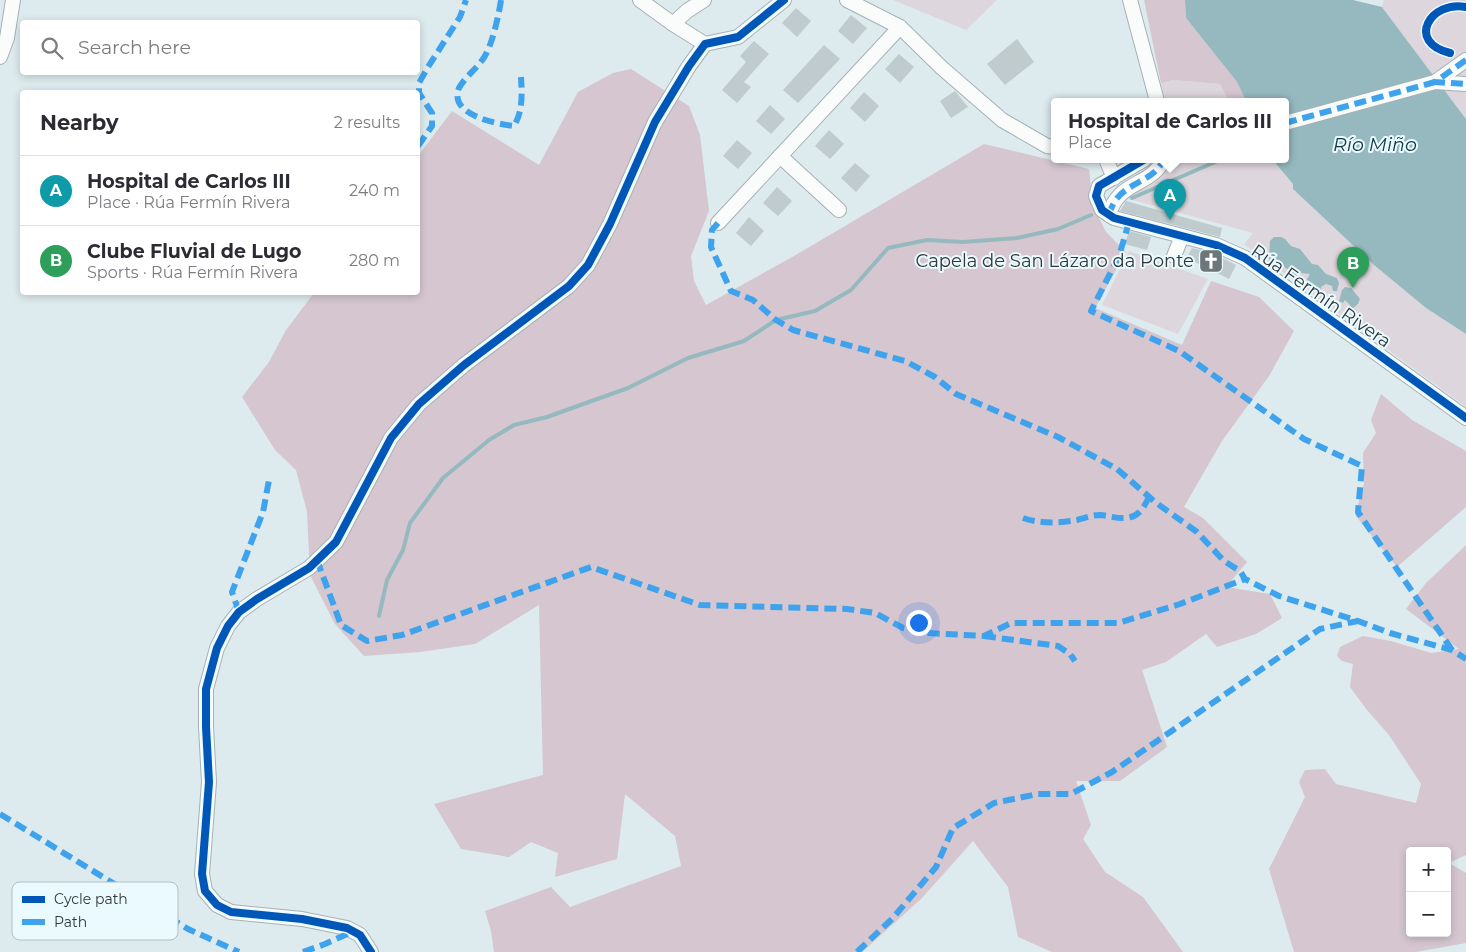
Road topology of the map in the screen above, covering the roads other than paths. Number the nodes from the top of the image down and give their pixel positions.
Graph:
1 (13, 0) edge
2 (640, 0) edge
3 (704, 0) edge
4 (784, 0) edge
5 (847, 0) edge
6 (1130, 0) edge
7 (673, 24) junction
8 (900, 27) junction
9 (705, 44) junction
10 (0, 57) edge
11 (1466, 60) edge
12 (1435, 82) junction
13 (1466, 84) edge
14 (1156, 98) edge
15 (1289, 122) edge
16 (1051, 146) edge
17 (780, 156) junction
18 (1108, 163) edge
19 (1138, 163) edge
20 (1162, 163) edge
21 (1114, 178) junction
22 (839, 210) dead end
23 (1109, 215) junction
24 (718, 222) dead end
25 (1182, 236) junction
26 (1174, 256) dead end
27 (1466, 418) edge
28 (371, 952) edge

1 - 10 street
2 - 7 street
3 - 7 street
4 - 9 street
5 - 8 street
6 - 14 street
7 - 9 street
8 - 16 street
8 - 17 street
9 - 28 street
11 - 12 street
12 - 13 street
12 - 15 street
17 - 22 street
17 - 24 street
18 - 21 street
19 - 21 street
20 - 23 street
21 - 23 street
23 - 25 street, Rúa Fermín Rivera
25 - 26 street
25 - 27 street, Rúa Fermín Rivera

